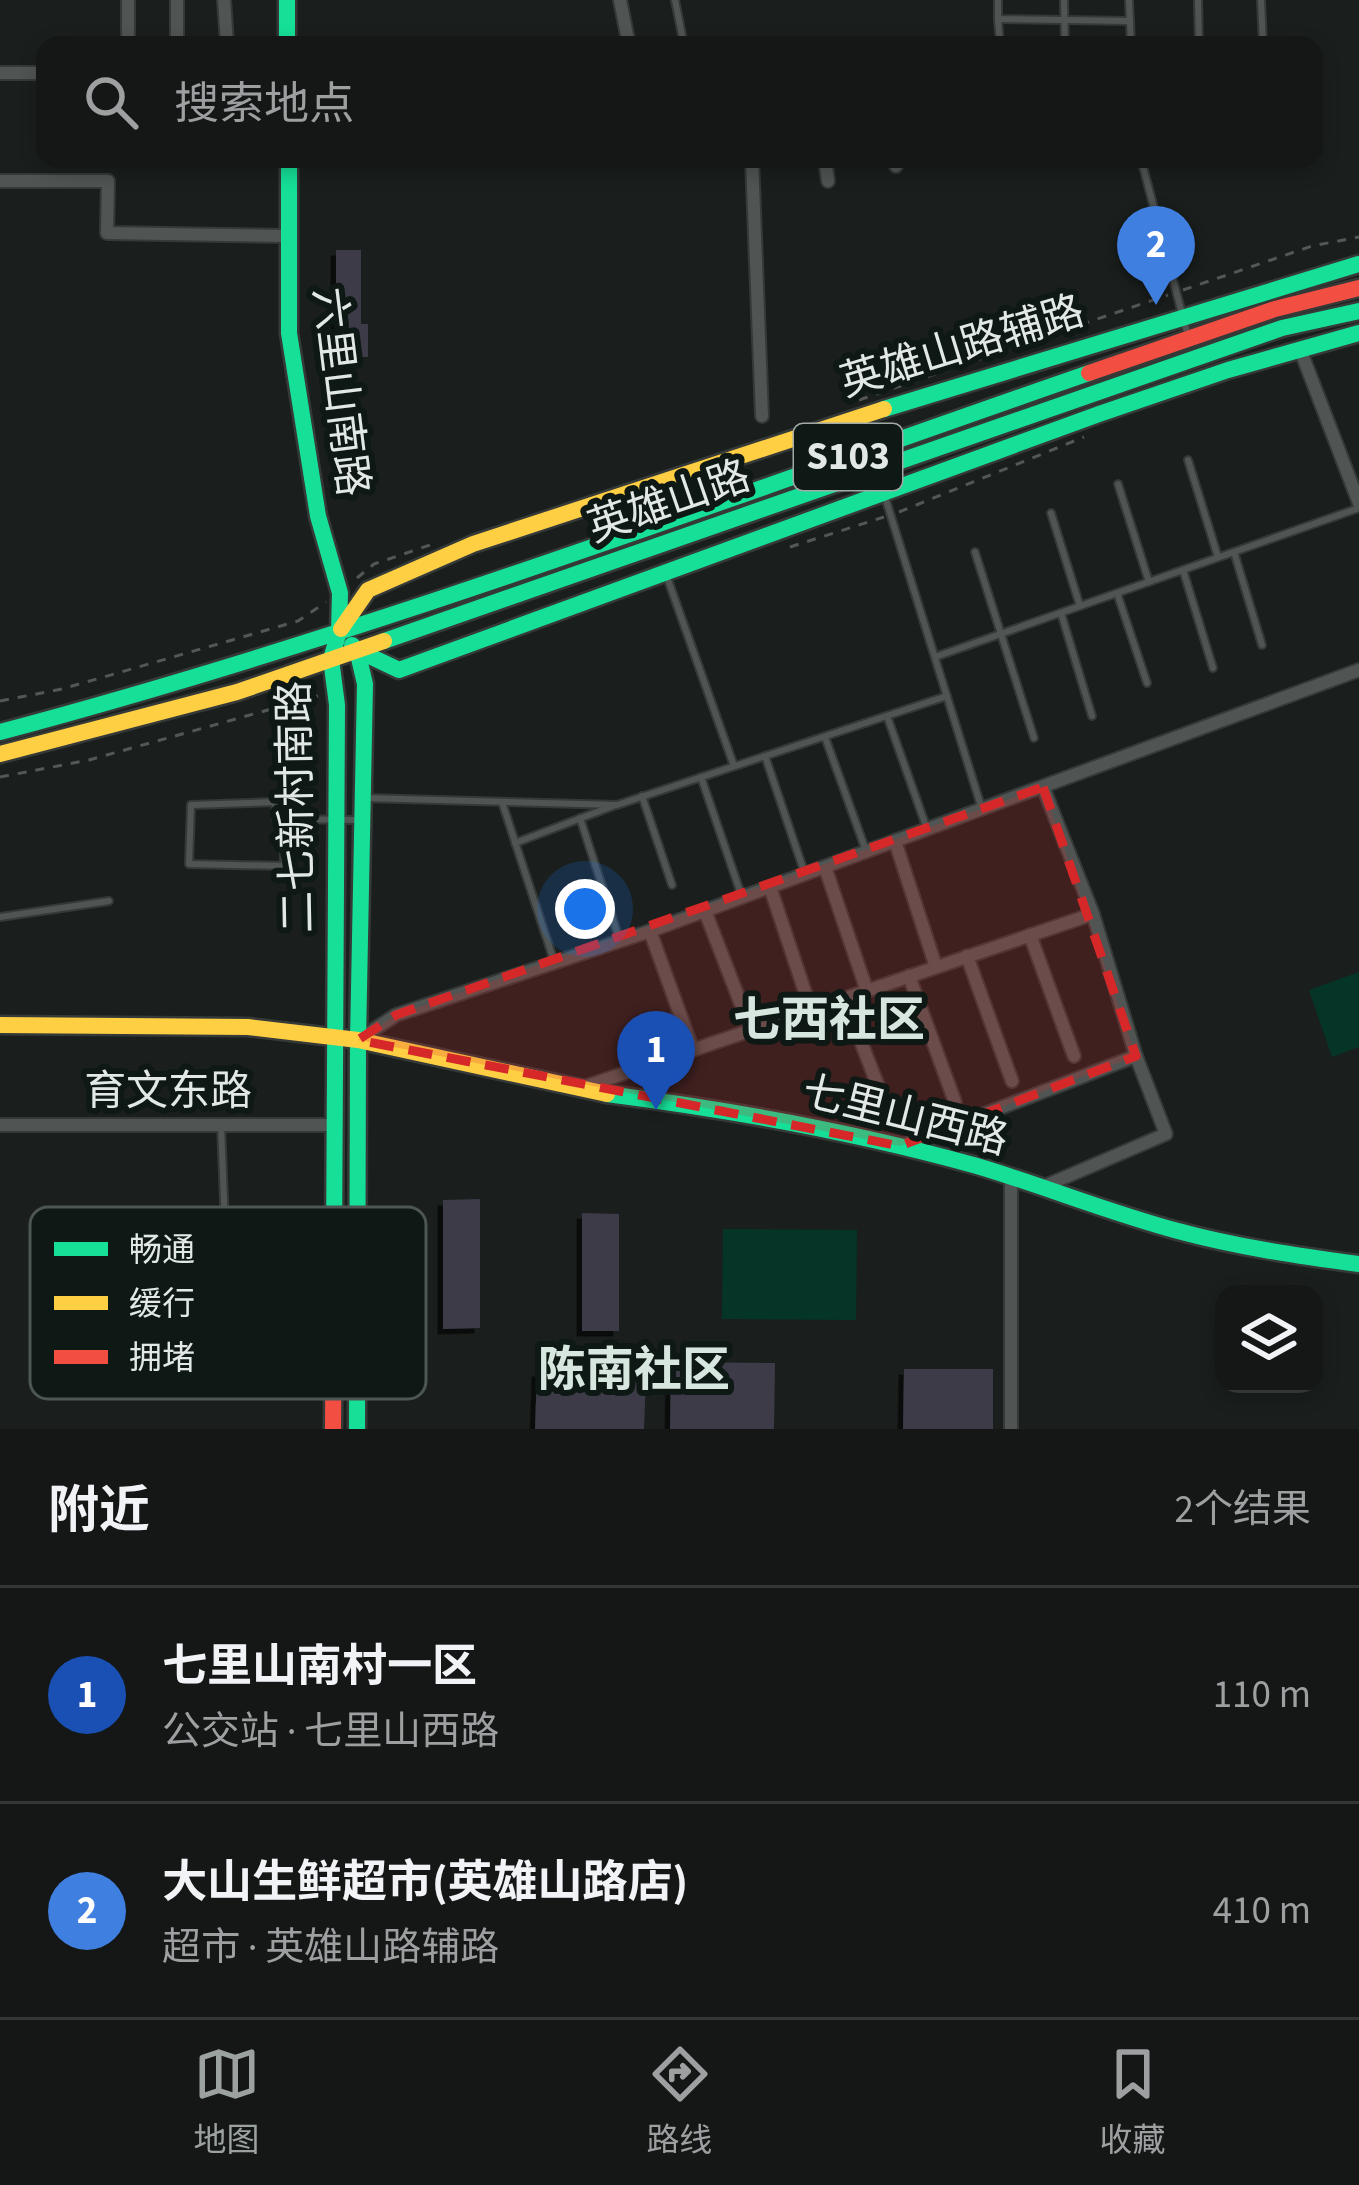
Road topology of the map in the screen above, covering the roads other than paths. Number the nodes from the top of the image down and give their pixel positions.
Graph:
1 (128, 0) edge
2 (177, 0) edge
3 (224, 0) edge
4 (287, 0) edge
5 (620, 0) edge
6 (675, 0) edge
7 (998, 0) edge
8 (1064, 0) edge
9 (1129, 0) edge
10 (1198, 0) edge
11 (1261, 0) edge
12 (998, 19) junction
13 (1064, 19) junction
14 (1130, 21) junction
15 (128, 36) edge
16 (177, 36) edge
17 (226, 36) edge
18 (287, 36) edge
19 (627, 36) edge
20 (682, 36) edge
21 (999, 36) edge
22 (1065, 36) edge
23 (1131, 36) edge
24 (1199, 36) edge
25 (1263, 36) edge
26 (0, 73) edge
27 (36, 73) edge
28 (289, 168) edge
29 (752, 168) edge
30 (826, 168) edge
31 (1143, 168) edge
32 (0, 181) edge
33 (828, 181) dead end
34 (289, 236) junction
35 (1359, 264) edge
36 (1359, 288) edge
37 (1359, 311) edge
38 (1182, 316) junction
39 (1359, 333) edge
40 (1190, 339) junction
41 (1300, 350) junction
42 (762, 416) dead end
43 (1188, 460) dead end
44 (1118, 484) dead end
45 (884, 494) junction
46 (1359, 505) edge
47 (1051, 513) dead end
48 (975, 552) dead end
49 (1234, 552) junction
50 (1218, 557) junction
51 (1183, 570) junction
52 (667, 576) junction
53 (1149, 582) junction
54 (1117, 593) junction
55 (1080, 606) junction
56 (1061, 613) junction
57 (339, 632) junction
58 (1000, 634) junction
59 (1262, 645) dead end
60 (357, 650) junction
61 (934, 657) junction
62 (331, 659) junction
63 (1213, 668) dead end
64 (1359, 670) edge
65 (1147, 683) dead end
66 (946, 696) junction
67 (887, 716) junction
68 (1092, 716) dead end
69 (0, 732) edge
70 (825, 736) junction
71 (1034, 738) dead end
72 (0, 754) edge
73 (765, 756) junction
74 (734, 766) junction
75 (700, 777) junction
76 (1043, 787) junction
77 (643, 796) junction
78 (363, 798) junction
79 (502, 802) junction
80 (617, 805) junction
81 (982, 809) junction
82 (580, 818) junction
83 (284, 819) junction
84 (336, 819) junction
85 (362, 820) junction
86 (927, 829) junction
87 (895, 841) junction
88 (515, 843) junction
89 (866, 852) junction
90 (825, 867) junction
91 (805, 874) junction
92 (672, 885) dead end
93 (770, 887) junction
94 (742, 897) junction
95 (109, 901) dead end
96 (705, 911) junction
97 (1093, 914) junction
98 (0, 917) edge
99 (650, 932) junction
100 (1030, 935) junction
101 (620, 941) junction
102 (968, 956) junction
103 (554, 961) junction
104 (936, 967) junction
105 (909, 976) junction
106 (867, 991) junction
107 (844, 998) junction
108 (811, 1010) junction
109 (0, 1024) edge
110 (751, 1030) junction
111 (336, 1038) junction
112 (358, 1040) junction
113 (693, 1050) junction
114 (1074, 1056) dead end
115 (1136, 1056) junction
116 (1012, 1081) dead end
117 (577, 1090) junction
118 (955, 1102) dead end
119 (887, 1109) dead end
120 (0, 1125) edge
121 (221, 1125) junction
122 (335, 1125) junction
123 (900, 1146) junction
124 (1011, 1179) junction
125 (1039, 1188) junction
126 (224, 1207) edge
127 (334, 1207) edge
128 (358, 1207) edge
129 (1359, 1264) edge
130 (333, 1399) edge
131 (357, 1399) edge
132 (333, 1429) edge
133 (357, 1429) edge
134 (1012, 1429) edge

1 - 15 street
2 - 16 street
3 - 17 street
4 - 18 main road
5 - 19 street
6 - 20 lane
7 - 12 lane
8 - 13 lane
9 - 14 lane
10 - 24 lane
11 - 25 lane
12 - 13 lane
12 - 21 lane
13 - 14 lane
13 - 22 lane
14 - 23 lane
26 - 27 street
28 - 34 main road, 六里山南路
29 - 42 street
30 - 33 street
31 - 38 lane
32 - 34 street
34 - 57 main road, 六里山南路
35 - 38 main road, 英雄山路辅路
36 - 40 main road, 英雄山路 / S103
37 - 60 main road, 英雄山路 / S103
38 - 40 lane
38 - 57 main road, 英雄山路辅路
39 - 41 main road
40 - 57 main road, 英雄山路 / S103
41 - 45 main road
41 - 46 street
43 - 50 lane
44 - 53 lane
45 - 52 main road
45 - 61 lane
46 - 49 lane
47 - 55 lane
48 - 58 lane
49 - 50 lane
49 - 59 lane
50 - 51 lane
51 - 53 lane
51 - 63 lane
52 - 60 main road
52 - 74 lane
53 - 54 lane
54 - 55 lane
54 - 65 lane
55 - 56 lane
56 - 58 lane
56 - 68 lane
57 - 60 main road, 二七新村南路
57 - 62 main road, 二七新村南路
57 - 69 main road, 英雄山路 / S103
58 - 61 lane
58 - 71 lane
60 - 62 main road, 英雄山路 / S103
60 - 78 main road, 二七新村南路
61 - 66 lane
62 - 72 main road, 英雄山路 / S103
62 - 84 main road, 二七新村南路
64 - 76 street
66 - 67 lane
66 - 81 lane
67 - 70 lane
67 - 86 lane
70 - 73 lane
70 - 89 lane
73 - 74 lane
73 - 91 lane
74 - 75 lane
75 - 77 lane
75 - 94 lane
76 - 81 street
76 - 97 street
77 - 80 lane
77 - 92 lane
78 - 79 lane
78 - 85 main road, 二七新村南路
79 - 80 lane
79 - 88 lane
80 - 82 lane
81 - 86 street
82 - 88 lane
82 - 101 lane
83 - 83 lane
83 - 84 lane
84 - 85 lane
84 - 111 main road, 二七新村南路
85 - 112 main road, 二七新村南路
86 - 87 street
87 - 89 street
87 - 104 street
88 - 103 lane
89 - 90 street
90 - 91 street
90 - 106 street
91 - 93 street
93 - 94 street
93 - 108 street
94 - 96 street
95 - 98 lane
96 - 99 street
96 - 110 street
97 - 100 street
97 - 115 street
99 - 101 street
99 - 113 street
100 - 102 street
100 - 114 street
101 - 103 street
102 - 104 street
102 - 116 street
103 - 112 street
104 - 105 street
105 - 106 street
105 - 118 street
106 - 107 street
107 - 108 street
107 - 119 street
108 - 110 street
109 - 111 main road, 七里山西路
110 - 113 street
111 - 112 main road, 七里山西路
111 - 122 main road, 二七新村南路
112 - 117 main road, 七里山西路
112 - 128 main road, 二七新村南路
113 - 117 street
115 - 123 street
115 - 125 street
117 - 123 main road, 七里山西路
120 - 121 street, 育文东路
121 - 122 street, 育文东路
121 - 126 lane
122 - 127 main road, 二七新村南路
123 - 124 main road, 七里山西路
124 - 125 main road, 七里山西路
124 - 134 street
125 - 129 main road, 七里山西路
130 - 132 main road, 二七新村南路
131 - 133 main road, 二七新村南路

